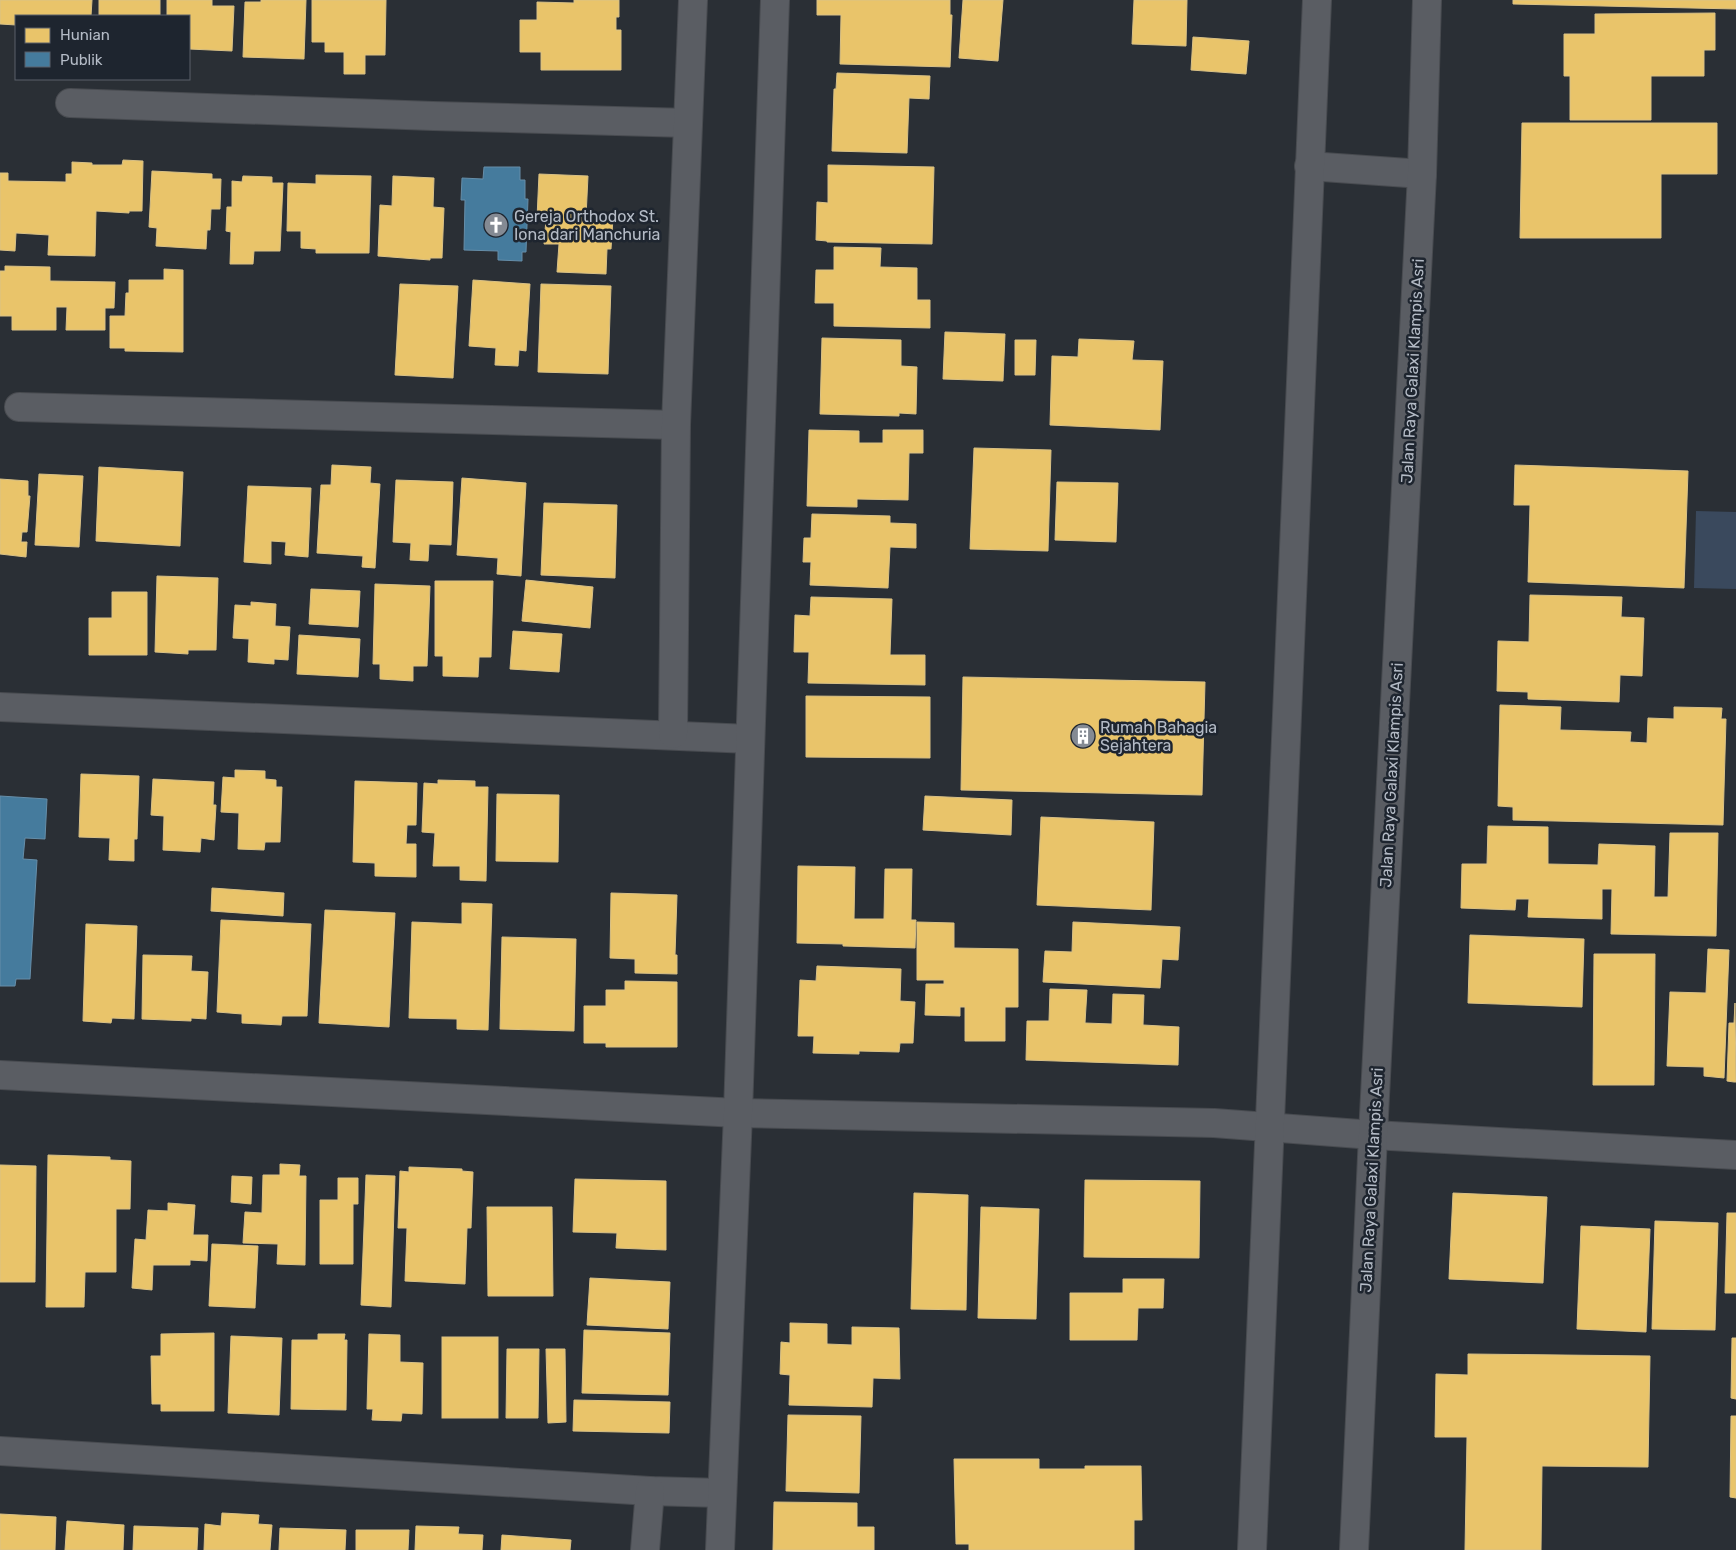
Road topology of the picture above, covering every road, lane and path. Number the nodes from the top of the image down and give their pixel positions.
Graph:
1 (693, 0) edge
2 (775, 0) edge
3 (1317, 0) edge
4 (1427, 0) edge
5 (70, 103) dead end
6 (688, 123) junction
7 (1309, 166) junction
8 (1422, 174) junction
9 (19, 407) dead end
10 (676, 425) junction
11 (0, 707) edge
12 (673, 734) junction
13 (750, 739) junction
14 (0, 1075) edge
15 (738, 1113) junction
16 (1269, 1128) junction
17 (1373, 1134) junction
18 (1736, 1155) edge
19 (0, 1451) edge
20 (650, 1491) junction
21 (721, 1493) junction
22 (645, 1550) edge
23 (720, 1550) edge
24 (1252, 1550) edge
25 (1354, 1550) edge

1 - 6 street
2 - 13 street
3 - 7 street
4 - 8 street, Jalan Raya Galaxi Klampis Asri
5 - 6 street
6 - 10 street
7 - 8 street
7 - 16 street
8 - 17 street, Jalan Raya Galaxi Klampis Asri
9 - 10 street
10 - 12 street
11 - 12 street
12 - 13 street
13 - 15 street
14 - 15 street
15 - 16 street
15 - 21 street
16 - 17 street
16 - 24 street
17 - 18 street
17 - 25 street, Jalan Raya Galaxi Klampis Asri
19 - 20 street
20 - 21 street
20 - 22 street
21 - 23 street

